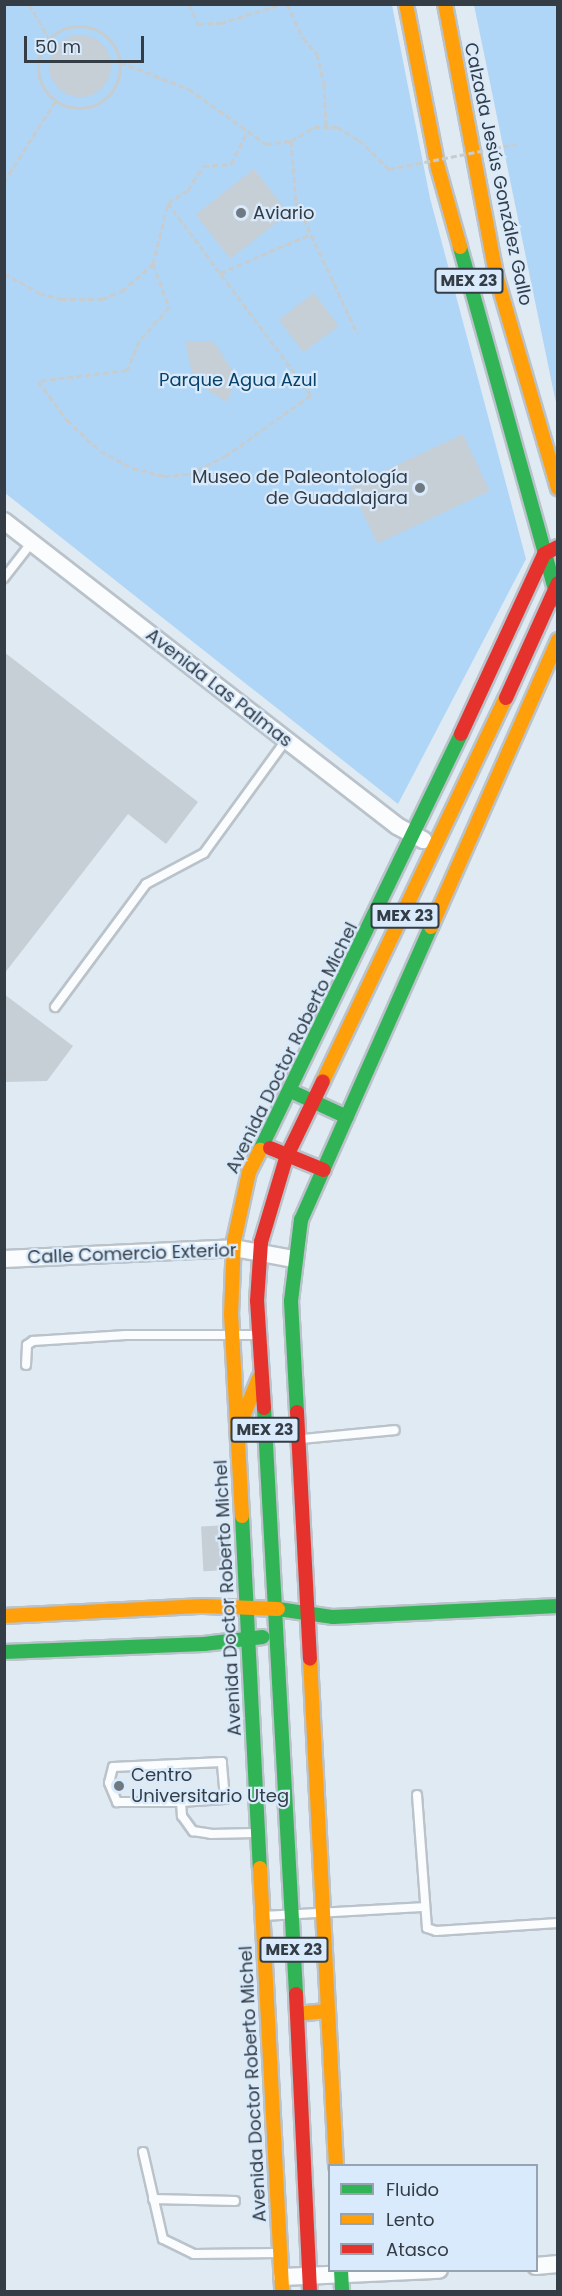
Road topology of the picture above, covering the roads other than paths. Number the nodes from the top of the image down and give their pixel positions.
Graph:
1 (406, 4) edge
2 (445, 4) edge
3 (558, 488) edge
4 (4, 521) edge
5 (32, 542) junction
6 (558, 547) edge
7 (544, 554) junction
8 (4, 578) edge
9 (556, 591) edge
10 (558, 640) edge
11 (286, 740) junction
12 (414, 836) junction
13 (438, 848) junction
14 (402, 922) junction
15 (429, 934) junction
16 (55, 1007) dead end
17 (291, 1091) junction
18 (313, 1103) junction
19 (347, 1117) junction
20 (263, 1144) junction
21 (286, 1158) junction
22 (324, 1170) junction
23 (234, 1248) junction
24 (260, 1251) junction
25 (4, 1259) edge
26 (294, 1259) junction
27 (272, 1326) junction
28 (232, 1337) junction
29 (274, 1364) junction
30 (26, 1365) dead end
31 (395, 1430) dead end
32 (237, 1431) junction
33 (298, 1440) junction
34 (285, 1492) junction
35 (287, 1541) junction
36 (558, 1606) edge
37 (246, 1608) junction
38 (277, 1609) junction
39 (306, 1610) junction
40 (4, 1616) edge
41 (333, 1617) junction
42 (293, 1633) junction
43 (248, 1638) junction
44 (4, 1652) edge
45 (295, 1679) junction
46 (417, 1795) dead end
47 (181, 1802) junction
48 (258, 1832) junction
49 (422, 1906) junction
50 (323, 1912) junction
51 (292, 1913) junction
52 (263, 1916) junction
53 (558, 1923) edge
54 (328, 2011) junction
55 (297, 2014) junction
56 (143, 2152) dead end
57 (336, 2164) edge
58 (153, 2199) junction
59 (235, 2201) dead end
60 (280, 2253) junction
61 (558, 2265) edge
62 (538, 2266) edge
63 (428, 2272) edge
64 (342, 2279) edge
65 (282, 2284) edge
66 (310, 2284) edge

1 - 7 main road, MEX 23
2 - 3 main road, Calzada Jesús González Gallo / MEX 23
4 - 5 street, Avenida Las Palmas
5 - 8 lane
5 - 11 street, Avenida Las Palmas
6 - 7 main road
7 - 9 main road, MEX 23
7 - 12 main road, Avenida Doctor Roberto Michel
9 - 13 main road, MEX 23
10 - 15 main road
11 - 12 street, Avenida Las Palmas
11 - 16 lane
12 - 13 street, Avenida Las Palmas
12 - 17 main road, Avenida Doctor Roberto Michel
13 - 14 main road, MEX 23
14 - 15 main road
14 - 18 main road, MEX 23
15 - 19 main road
17 - 18 main road
17 - 20 main road, Avenida Doctor Roberto Michel
18 - 19 main road
18 - 21 main road, MEX 23
19 - 22 main road
20 - 21 main road
20 - 23 main road, Avenida Doctor Roberto Michel
21 - 22 main road
21 - 24 main road, MEX 23
22 - 26 main road
23 - 24 street, Calle Comercio Exterior
23 - 25 street, Calle Comercio Exterior
23 - 28 main road, Avenida Doctor Roberto Michel
24 - 26 street, Calle Comercio Exterior
24 - 27 main road, MEX 23
26 - 27 main road
27 - 28 lane
27 - 29 main road, MEX 23
27 - 29 main road
28 - 30 lane
28 - 32 main road, Avenida Doctor Roberto Michel
29 - 32 main road
29 - 33 main road
29 - 34 main road, MEX 23
31 - 33 lane
32 - 37 main road, Avenida Doctor Roberto Michel
33 - 34 main road
34 - 35 main road, MEX 23
34 - 35 main road
35 - 38 main road, MEX 23
35 - 39 main road
36 - 41 main road
37 - 38 main road
37 - 40 main road
37 - 43 main road, Avenida Doctor Roberto Michel
38 - 39 main road
38 - 42 main road, MEX 23
39 - 41 main road
39 - 42 main road
41 - 42 main road
42 - 43 main road
42 - 45 main road, MEX 23
42 - 45 main road
43 - 44 main road
43 - 48 main road, Avenida Doctor Roberto Michel
45 - 50 main road
45 - 51 main road, MEX 23
46 - 49 lane
47 - 47 lane
47 - 48 lane
48 - 52 main road, Avenida Doctor Roberto Michel
49 - 50 lane
49 - 53 lane
50 - 51 lane
50 - 54 main road
51 - 52 lane
51 - 55 main road, MEX 23
52 - 60 main road, Avenida Doctor Roberto Michel
54 - 55 main road
54 - 57 main road
55 - 66 main road, MEX 23
56 - 58 lane
58 - 59 lane
58 - 60 lane
60 - 65 main road, Avenida Doctor Roberto Michel
61 - 62 street
63 - 64 street
64 - 66 street
65 - 66 street

